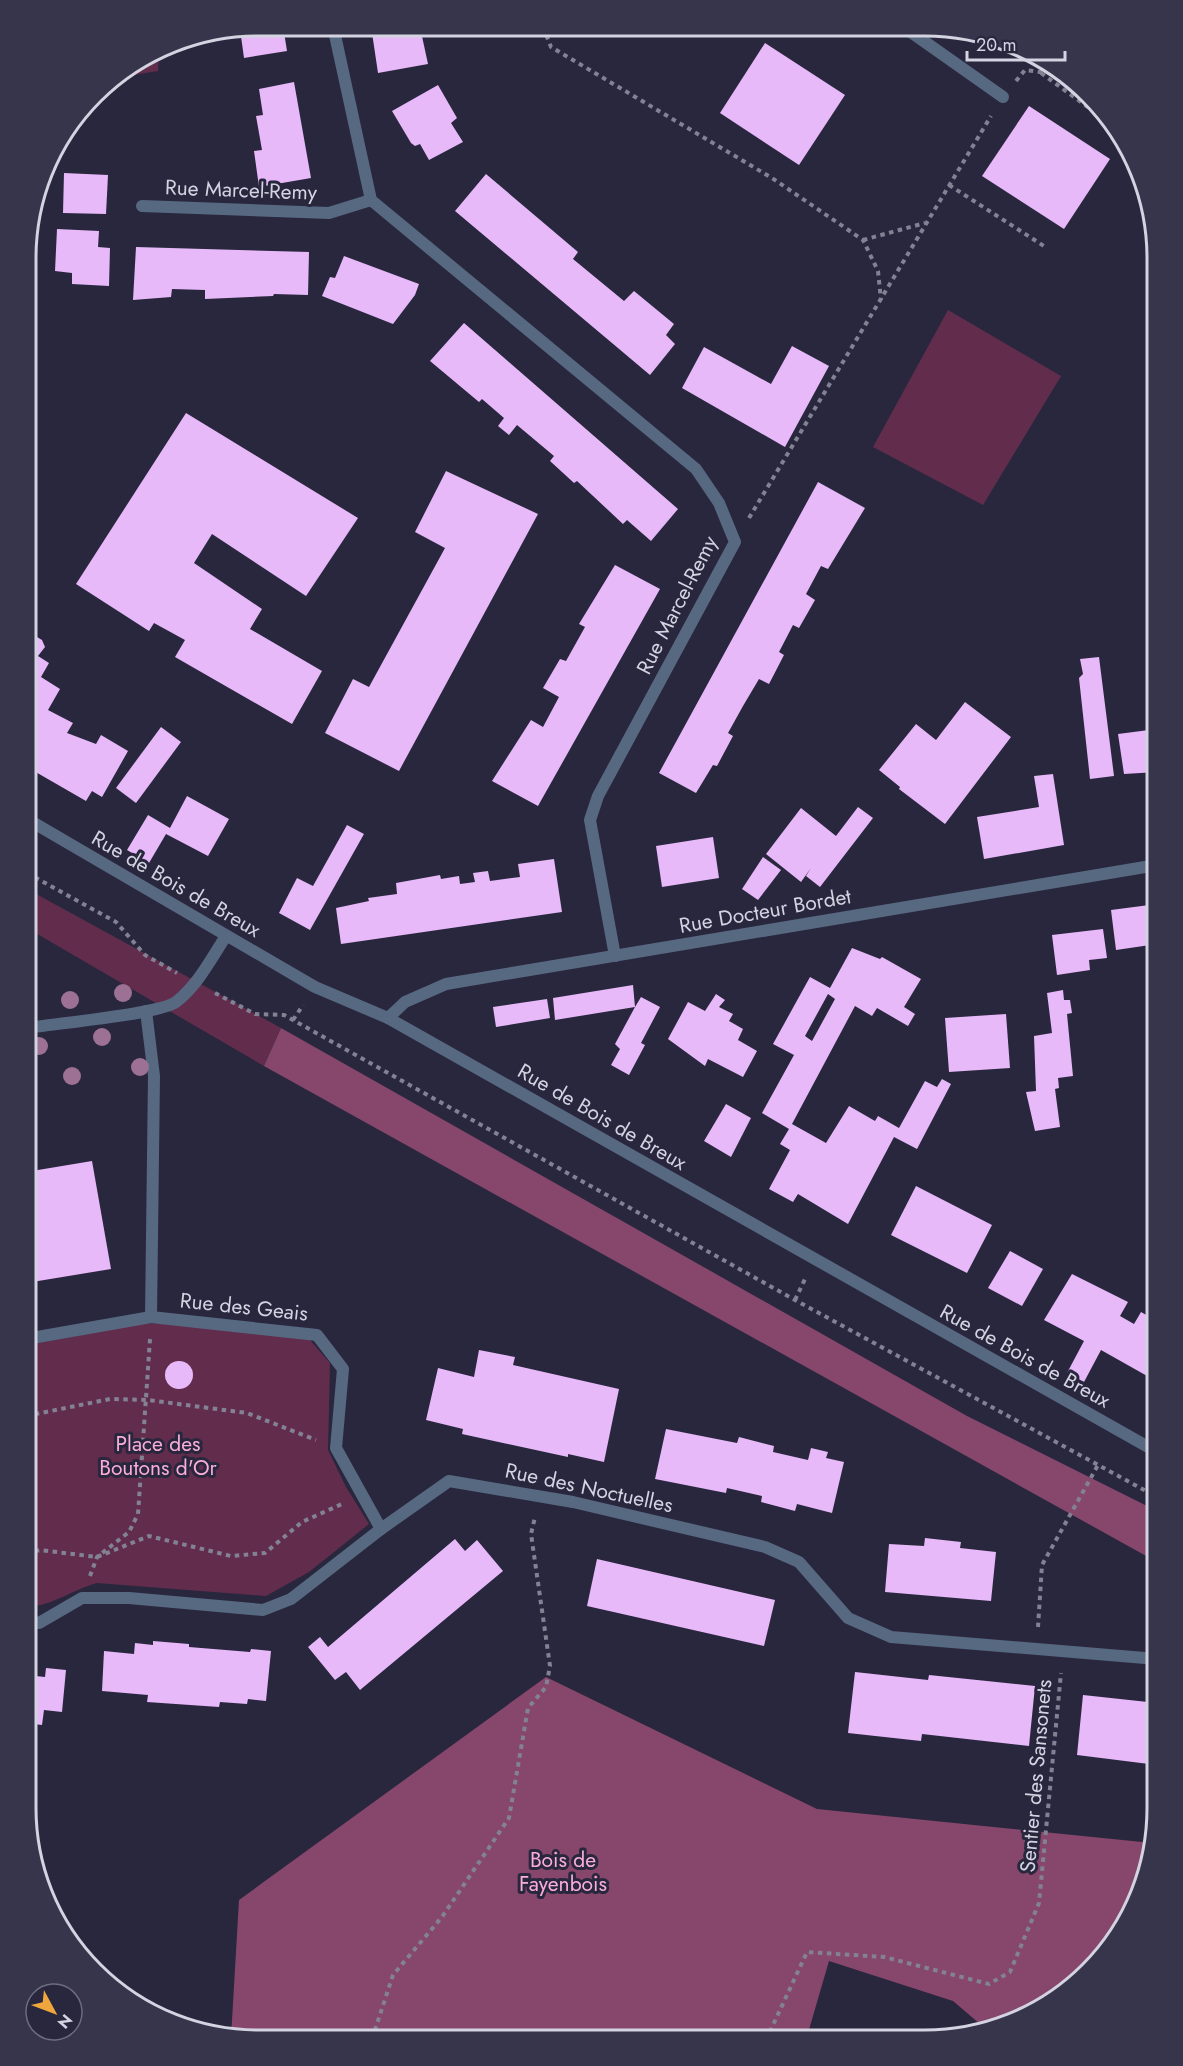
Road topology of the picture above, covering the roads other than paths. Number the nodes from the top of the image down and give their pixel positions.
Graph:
1 (335, 36) edge
2 (917, 36) edge
3 (1003, 97) road end
4 (371, 200) junction
5 (142, 206) dead end
6 (36, 824) edge
7 (1147, 867) edge
8 (226, 936) junction
9 (615, 956) junction
10 (146, 1011) junction
11 (388, 1018) junction
12 (36, 1027) edge
13 (151, 1317) junction
14 (36, 1337) edge
15 (1147, 1446) edge
16 (381, 1529) junction
17 (36, 1623) edge
18 (1147, 1658) edge

1 - 4 street
2 - 3 street
4 - 5 street, Rue Marcel-Remy
4 - 9 street, Rue Marcel-Remy
6 - 8 street, Rue de Bois de Breux
7 - 9 street, Rue Docteur Bordet
8 - 10 street
8 - 11 street, Rue de Bois de Breux
9 - 11 street, Rue Docteur Bordet
10 - 12 street
10 - 13 street
11 - 15 street, Rue de Bois de Breux
13 - 14 street, Rue des Geais
13 - 16 street, Rue des Geais
16 - 17 street, Rue des Noctuelles
16 - 18 street, Rue des Noctuelles

